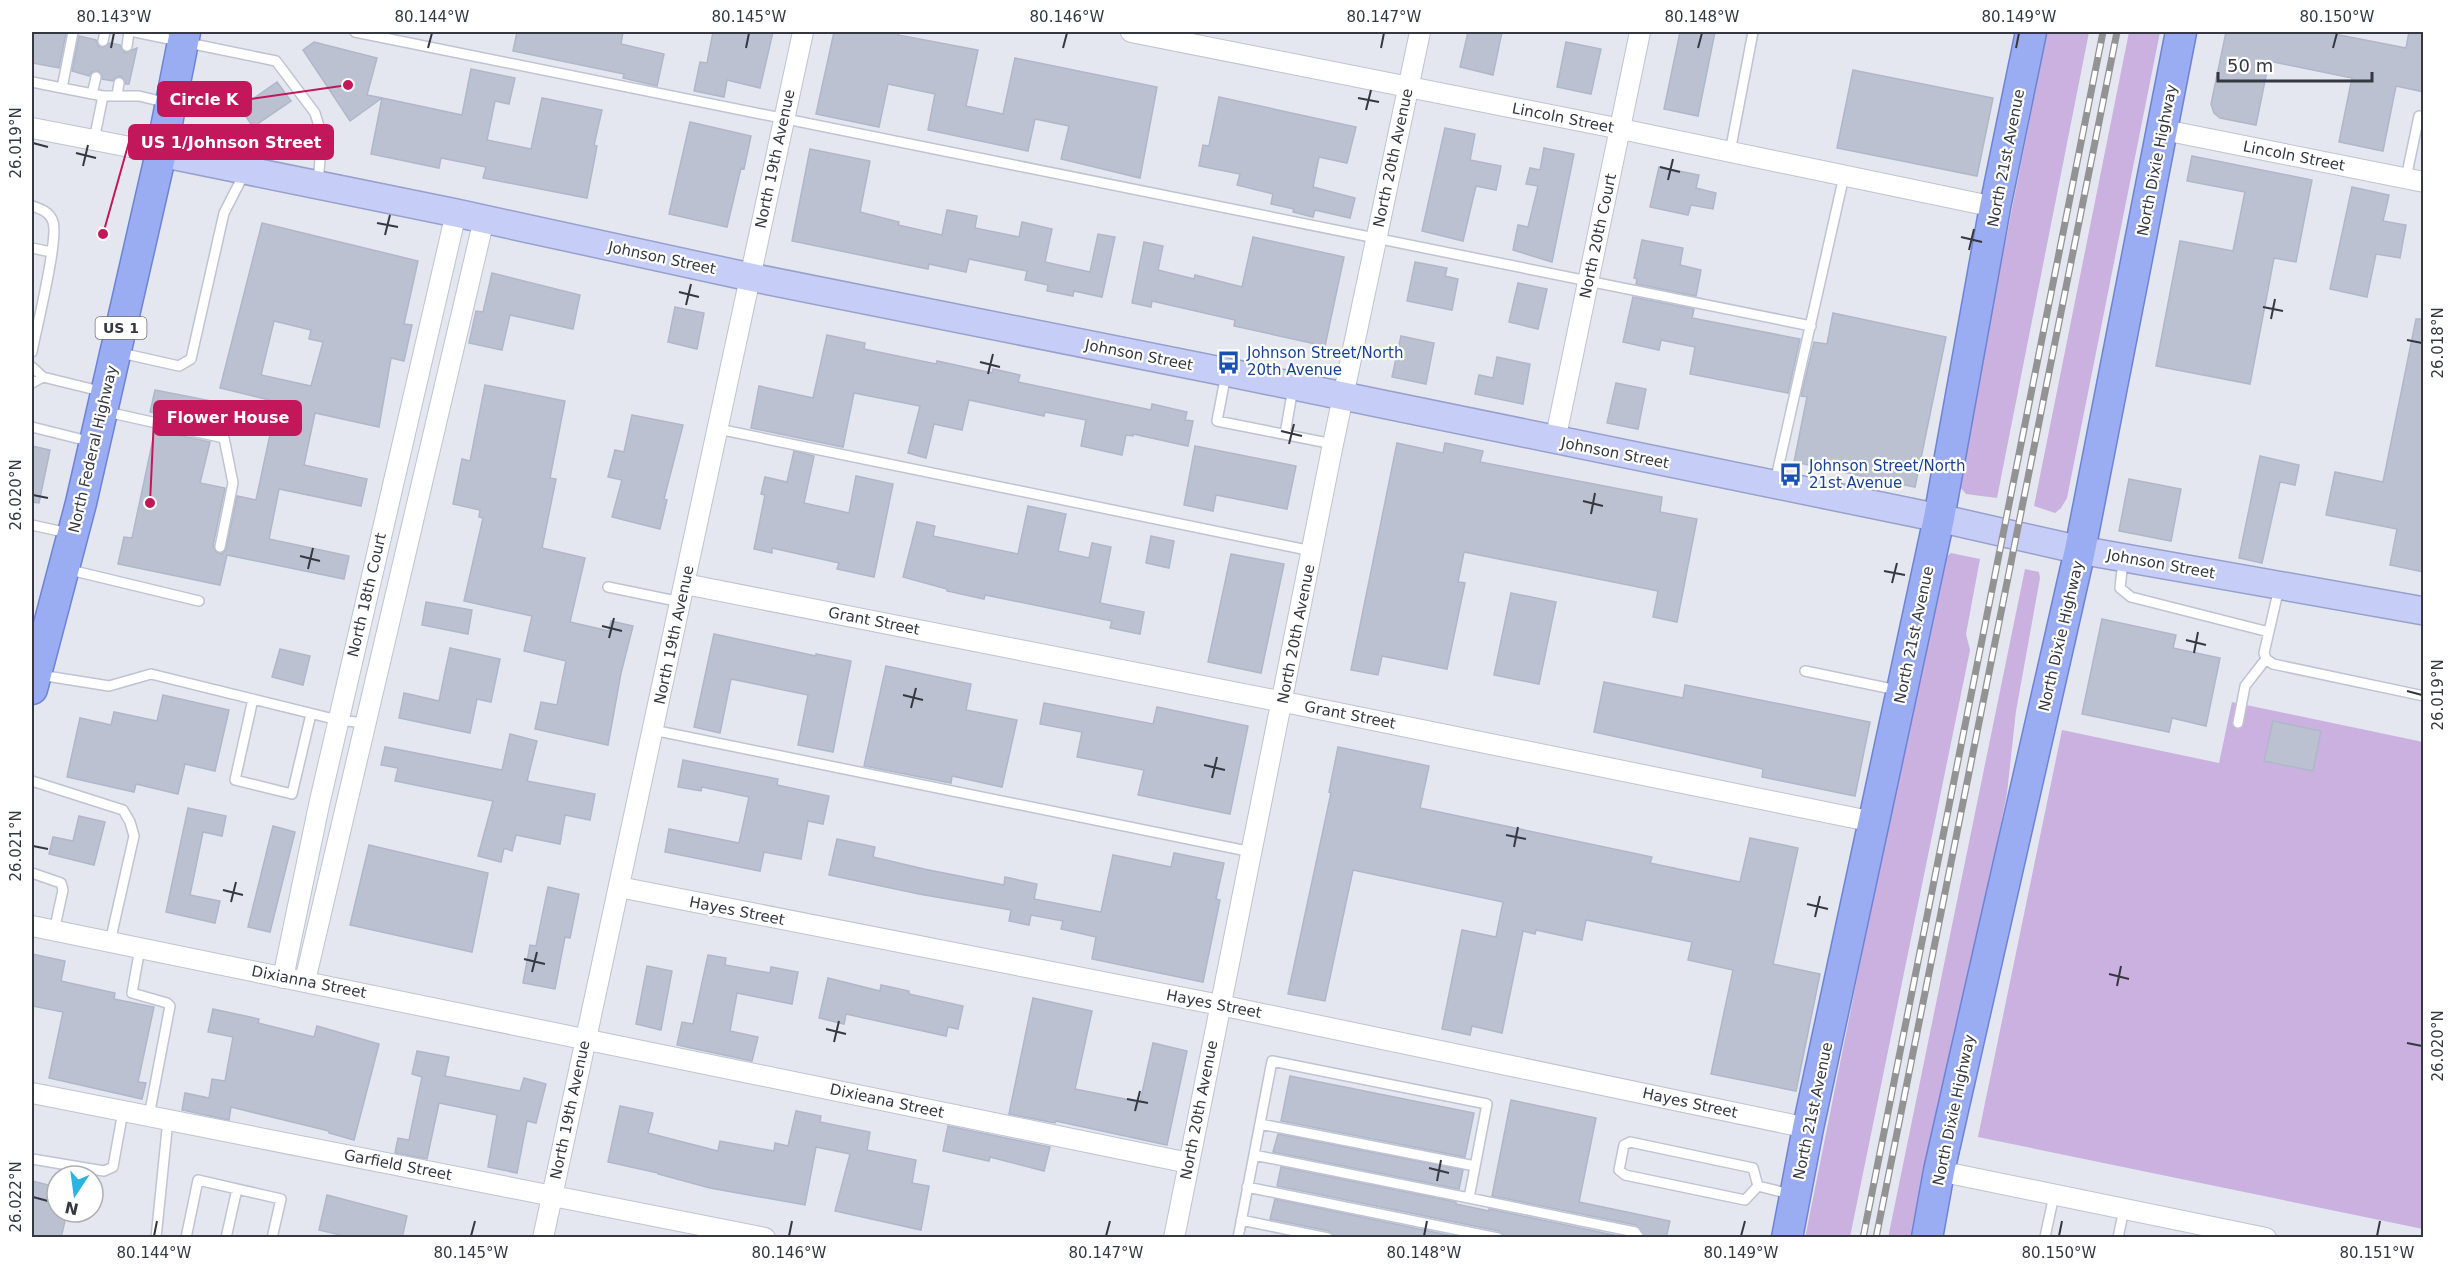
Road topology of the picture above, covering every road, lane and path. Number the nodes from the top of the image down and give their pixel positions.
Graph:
1 (74, 32) edge
2 (129, 32) edge
3 (135, 32) edge
4 (355, 32) edge
5 (803, 32) edge
6 (1131, 32) edge
7 (1420, 32) edge
8 (1640, 32) edge
9 (1753, 32) edge
10 (2031, 32) edge
11 (2181, 32) edge
12 (184, 36) edge
13 (127, 46) dead end
14 (96, 78) dead end
15 (32, 82) edge
16 (119, 82) dead end
17 (1408, 87) junction
18 (62, 88) junction
19 (92, 94) junction
20 (103, 96) junction
21 (117, 96) junction
22 (171, 103) junction
23 (2419, 116) dead end
24 (784, 119) junction
25 (32, 128) edge
26 (1621, 129) junction
27 (2164, 130) junction
28 (94, 140) junction
29 (1730, 152) junction
30 (161, 153) junction
31 (246, 170) junction
32 (1844, 176) junction
33 (2415, 180) edge
34 (318, 185) junction
35 (32, 206) edge
36 (1995, 207) junction
37 (456, 213) junction
38 (484, 219) junction
39 (1377, 237) junction
40 (32, 248) edge
41 (51, 252) junction
42 (750, 277) junction
43 (1589, 281) junction
44 (1811, 326) junction
45 (32, 352) edge
46 (115, 352) junction
47 (32, 367) edge
48 (1226, 372) junction
49 (43, 377) junction
50 (32, 383) edge
51 (1293, 386) junction
52 (1343, 396) junction
53 (104, 402) junction
54 (32, 427) edge
55 (718, 429) junction
56 (1285, 434) junction
57 (1555, 441) junction
58 (95, 443) junction
59 (1333, 444) junction
60 (1774, 485) junction
61 (1939, 518) junction
62 (32, 525) edge
63 (74, 534) junction
64 (220, 547) dead end
65 (2080, 550) junction
66 (1312, 551) junction
67 (2123, 558) junction
68 (64, 569) junction
69 (2280, 585) junction
70 (608, 587) dead end
71 (683, 593) junction
72 (199, 601) dead end
73 (2424, 611) edge
74 (2269, 632) junction
75 (2266, 659) junction
76 (1805, 671) dead end
77 (34, 675) edge
78 (1902, 691) junction
79 (2424, 696) edge
80 (253, 699) junction
81 (1283, 702) junction
82 (311, 714) junction
83 (338, 720) junction
84 (365, 723) junction
85 (2238, 723) dead end
86 (653, 730) junction
87 (32, 781) edge
88 (1874, 822) junction
89 (1251, 852) junction
90 (32, 873) edge
91 (619, 887) junction
92 (32, 926) edge
93 (54, 931) junction
94 (110, 942) junction
95 (140, 948) junction
96 (283, 978) junction
97 (305, 981) junction
98 (1220, 1005) junction
99 (585, 1039) junction
100 (32, 1093) edge
101 (123, 1111) junction
102 (159, 1118) junction
103 (1260, 1124) junction
104 (1808, 1128) junction
105 (1254, 1155) junction
106 (32, 1159) edge
107 (1189, 1163) junction
108 (1475, 1166) junction
109 (1939, 1171) junction
110 (1758, 1186) junction
111 (1247, 1187) junction
112 (237, 1189) junction
113 (2054, 1194) junction
114 (552, 1195) junction
115 (1796, 1195) junction
116 (1469, 1198) junction
117 (2124, 1209) junction
118 (1241, 1220) junction
119 (156, 1238) edge
120 (186, 1238) edge
121 (226, 1238) edge
122 (272, 1238) edge
123 (543, 1238) edge
124 (765, 1238) edge
125 (1174, 1238) edge
126 (1238, 1238) edge
127 (1328, 1238) edge
128 (1498, 1238) edge
129 (1639, 1238) edge
130 (1787, 1238) edge
131 (1927, 1238) edge
132 (2047, 1238) edge
133 (2118, 1238) edge
134 (2266, 1238) edge

1 - 18 lane
2 - 13 lane
3 - 12 lane
4 - 24 lane
5 - 24 street, North 19th Avenue
6 - 17 street, Lincoln Street
7 - 17 street, North 20th Avenue
8 - 26 street, North 20th Court
9 - 29 lane
10 - 36 main road, North 21st Avenue
11 - 27 main road, North Dixie Highway
12 - 22 main road, North Federal Highway / US 1
12 - 34 lane
14 - 19 lane
15 - 18 lane
16 - 21 lane
17 - 26 street, Lincoln Street
17 - 39 street, North 20th Avenue
18 - 19 lane
19 - 20 lane
20 - 21 lane
20 - 28 lane
21 - 22 lane
22 - 30 main road, North Federal Highway / US 1
23 - 33 lane
24 - 39 lane
24 - 42 street, North 19th Avenue
25 - 28 street, Johnson Street
26 - 29 street, Lincoln Street
26 - 43 street, North 20th Court
27 - 33 street, Lincoln Street
27 - 65 main road, North Dixie Highway
28 - 30 street, Johnson Street
29 - 32 street, Lincoln Street
30 - 31 street, Johnson Street
30 - 46 main road, North Federal Highway / US 1
31 - 34 street, Johnson Street
31 - 46 lane
32 - 36 street, Lincoln Street
32 - 44 lane
34 - 37 street, Johnson Street
35 - 41 lane
36 - 61 main road, North 21st Avenue
37 - 38 street, Johnson Street
37 - 83 street, North 18th Court
38 - 42 street, Johnson Street
38 - 84 street, North 18th Court
39 - 43 lane
39 - 52 street, North 20th Avenue
40 - 41 lane
41 - 45 lane
42 - 48 street, Johnson Street
42 - 55 street, North 19th Avenue
43 - 44 lane
43 - 57 street, North 20th Court
44 - 60 lane
46 - 53 main road, North Federal Highway / US 1
47 - 49 lane
48 - 51 street, Johnson Street
48 - 56 lane
49 - 50 lane
49 - 53 lane
51 - 52 street, Johnson Street
51 - 56 lane
52 - 57 street, Johnson Street
52 - 59 street, North 20th Avenue
53 - 58 main road, North Federal Highway / US 1
53 - 64 lane
54 - 58 lane
55 - 66 lane
55 - 71 street, North 19th Avenue
56 - 59 lane
57 - 60 street, Johnson Street
58 - 63 main road, North Federal Highway / US 1
59 - 66 street, North 20th Avenue
60 - 61 street, Johnson Street
61 - 65 street, Johnson Street
61 - 78 main road, North 21st Avenue
62 - 63 lane
63 - 68 main road, North Federal Highway / US 1
65 - 67 street, Johnson Street
65 - 109 main road, North Dixie Highway
66 - 81 street, North 20th Avenue
67 - 69 street, Johnson Street
67 - 74 lane
68 - 72 lane
68 - 77 main road, North Federal Highway / US 1
69 - 73 street, Johnson Street
69 - 74 lane
70 - 71 lane
71 - 81 street, Grant Street
71 - 86 street, North 19th Avenue
74 - 75 lane
75 - 79 lane
75 - 85 lane
76 - 78 lane
77 - 80 lane
78 - 88 main road, North 21st Avenue
80 - 82 lane
80 - 82 lane
81 - 88 street, Grant Street
81 - 89 street, North 20th Avenue
82 - 83 lane
83 - 84 lane
83 - 96 street, North 18th Court
84 - 97 street, North 18th Court
86 - 89 lane
86 - 91 street, North 19th Avenue
87 - 94 lane
88 - 104 main road, North 21st Avenue
89 - 98 street, North 20th Avenue
90 - 93 lane
91 - 98 street, Hayes Street
91 - 99 street, North 19th Avenue
92 - 93 street, Dixianna Street
93 - 94 street, Dixianna Street
94 - 95 street, Dixianna Street
95 - 96 street, Dixianna Street
95 - 102 lane
96 - 97 street, Dixianna Street
97 - 99 street, Dixianna Street
98 - 104 street, Hayes Street
98 - 107 street, North 20th Avenue
99 - 107 street, Dixieana Street
99 - 114 street, North 19th Avenue
100 - 101 street, Garfield Street
101 - 102 street, Garfield Street
101 - 106 lane
102 - 114 street, Garfield Street
102 - 119 lane
103 - 105 lane
103 - 108 lane
103 - 108 lane
104 - 115 main road, North 21st Avenue
105 - 111 lane
105 - 116 lane
107 - 125 street, North 20th Avenue
108 - 116 lane
109 - 113 street
109 - 131 main road, North Dixie Highway
110 - 110 lane
110 - 115 lane
111 - 118 lane
111 - 128 lane
112 - 120 lane
112 - 121 lane
112 - 122 lane
113 - 117 street
113 - 132 lane
114 - 123 street, North 19th Avenue
114 - 124 street, Garfield Street
115 - 130 main road, North 21st Avenue
116 - 129 lane
117 - 133 lane
117 - 134 street
118 - 126 lane
118 - 127 lane

